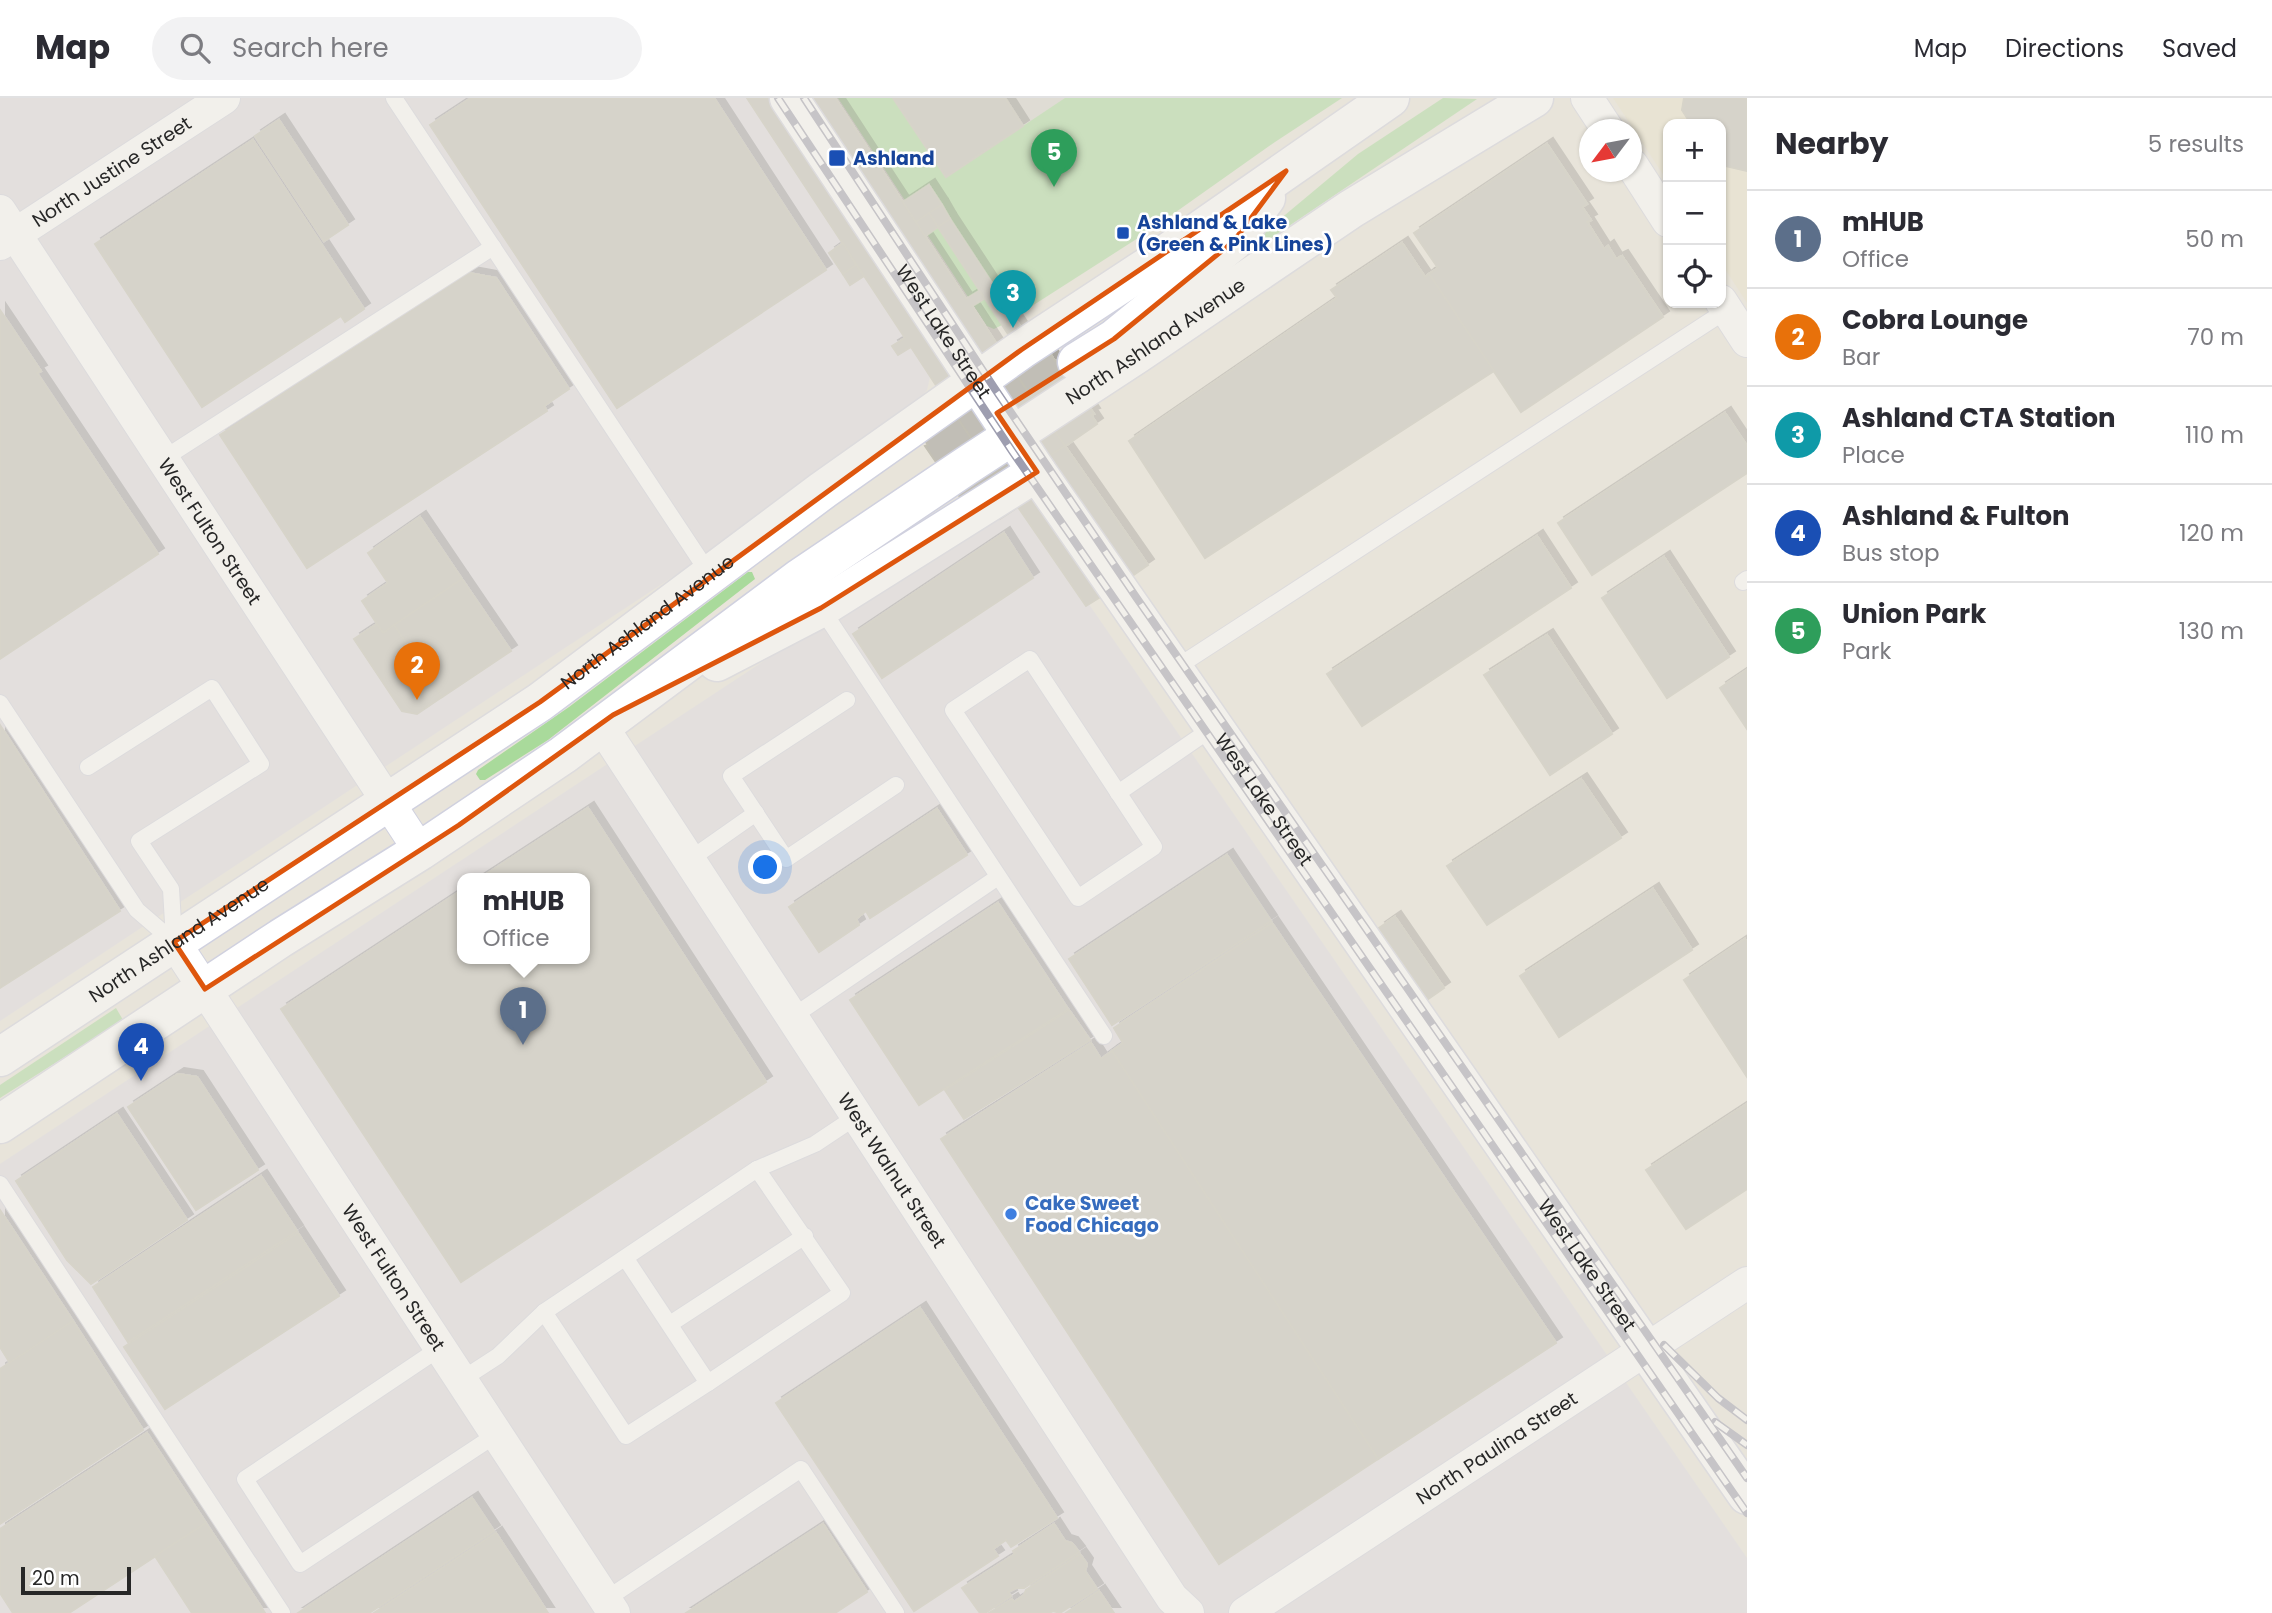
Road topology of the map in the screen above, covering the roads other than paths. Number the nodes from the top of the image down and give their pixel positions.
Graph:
1 (223, 98) edge
2 (394, 98) edge
3 (789, 98) edge
4 (1390, 98) edge
5 (1534, 98) edge
6 (1587, 98) edge
7 (1601, 119) edge
8 (1286, 172) junction
9 (1642, 181) edge
10 (1663, 213) edge
11 (5, 230) edge
12 (493, 247) junction
13 (1721, 308) edge
14 (1725, 308) edge
15 (1747, 341) edge
16 (976, 382) junction
17 (1005, 424) junction
18 (163, 459) junction
19 (1037, 472) junction
20 (710, 575) junction
21 (811, 593) junction
22 (1174, 669) junction
23 (847, 700) dead end
24 (0, 703) edge
25 (607, 720) junction
26 (1214, 727) junction
27 (88, 767) dead end
28 (897, 785) dead end
29 (1118, 793) junction
30 (388, 802) junction
31 (756, 813) junction
32 (420, 851) junction
33 (689, 860) junction
34 (998, 877) junction
35 (174, 943) junction
36 (205, 989) junction
37 (792, 1017) junction
38 (1104, 1036) dead end
39 (0, 1057) edge
40 (857, 1116) junction
41 (0, 1124) edge
42 (757, 1168) junction
43 (0, 1184) edge
44 (805, 1236) junction
45 (626, 1259) junction
46 (1747, 1283) edge
47 (544, 1312) junction
48 (670, 1324) junction
49 (440, 1348) junction
50 (1646, 1349) junction
51 (461, 1380) junction
52 (708, 1383) junction
53 (497, 1434) junction
54 (1747, 1495) edge
55 (610, 1606) edge
56 (282, 1613) edge
57 (896, 1613) edge
58 (1188, 1613) edge
59 (1245, 1613) edge

1 - 11 street, North Justine Street
2 - 12 lane
3 - 16 main road, West Lake Street
4 - 8 main road, North Ashland Avenue
5 - 17 main road, North Ashland Avenue
6 - 7 street
8 - 16 main road, North Ashland Avenue
8 - 17 main road, North Ashland Avenue
9 - 10 street
11 - 18 street, West Fulton Street
12 - 18 lane
12 - 20 lane
13 - 22 lane
14 - 15 street
16 - 17 main road, West Lake Street
16 - 20 main road, North Ashland Avenue
17 - 19 main road, West Lake Street
17 - 21 main road, North Ashland Avenue
18 - 30 street, West Fulton Street
19 - 21 main road, North Ashland Avenue
19 - 22 main road, West Lake Street
20 - 30 main road, North Ashland Avenue
21 - 25 main road, North Ashland Avenue
21 - 34 lane
22 - 26 main road, West Lake Street
23 - 31 lane
24 - 35 lane
25 - 32 main road, North Ashland Avenue
25 - 33 street, West Walnut Street
26 - 29 lane
26 - 50 main road, West Lake Street
27 - 35 lane
28 - 31 lane
29 - 29 lane
30 - 32 street, West Fulton Street
30 - 35 main road, North Ashland Avenue
31 - 33 lane
32 - 36 main road, North Ashland Avenue
33 - 37 street, West Walnut Street
34 - 37 lane
34 - 38 lane
35 - 36 street, West Fulton Street
35 - 39 main road, North Ashland Avenue
36 - 41 main road, North Ashland Avenue
36 - 49 street, West Fulton Street
37 - 40 street, West Walnut Street
40 - 42 lane
40 - 58 street, West Walnut Street
42 - 44 lane
42 - 45 lane
43 - 56 lane
44 - 48 lane
44 - 52 lane
45 - 47 lane
45 - 48 lane
46 - 50 street, North Paulina Street
47 - 51 lane
47 - 52 lane
48 - 52 lane
49 - 51 street, West Fulton Street
49 - 53 lane
50 - 54 main road, West Lake Street
50 - 59 street, North Paulina Street
51 - 53 street, West Fulton Street
53 - 55 street, West Fulton Street
55 - 57 lane

